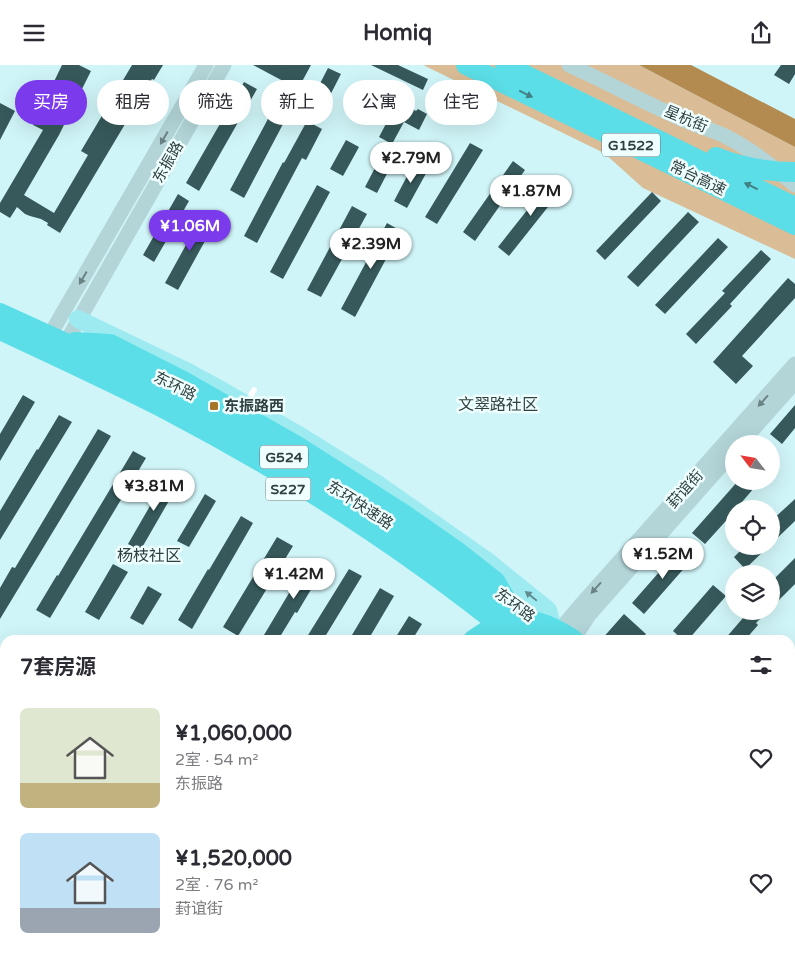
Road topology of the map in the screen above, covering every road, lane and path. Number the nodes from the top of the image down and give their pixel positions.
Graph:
1 (206, 65) edge
2 (224, 65) edge
3 (466, 65) edge
4 (505, 65) edge
5 (520, 65) edge
6 (569, 65) edge
7 (592, 65) edge
8 (683, 171) junction
9 (795, 172) edge
10 (795, 185) edge
11 (795, 207) edge
12 (795, 225) edge
13 (795, 235) edge
14 (0, 305) edge
15 (0, 313) edge
16 (78, 319) junction
17 (0, 330) edge
18 (62, 335) junction
19 (0, 340) edge
20 (47, 360) junction
21 (166, 361) junction
22 (795, 365) edge
23 (795, 381) edge
24 (180, 387) junction
25 (250, 397) junction
26 (234, 417) junction
27 (748, 435) edge
28 (725, 461) edge
29 (504, 597) junction
30 (479, 635) edge
31 (499, 635) edge
32 (512, 635) edge
33 (553, 635) edge
34 (555, 635) edge
35 (557, 635) edge
36 (558, 635) edge
37 (562, 635) edge
38 (565, 635) edge

1 -> 18 main road, 东振路
2 - 16 main road, 东振路
3 -> 8 highway, 常台高速 / G1522
11 -> 4 highway, 常台高速 / G1522
5 - 9 highway
6 - 10 main road, 星杭街
7 - 9 main road, 星杭街
8 - 12 highway, 常台高速 / G1522
8 - 13 highway
14 - 18 main road, 东环路 / S227
15 - 18 highway, 东环快速路 / G524
16 - 18 main road, 东振路
16 - 21 main road
17 - 32 highway, 东环快速路 / G524
18 - 20 main road, 东振路
18 - 24 main road, 东环路 / S227
18 - 29 highway
18 - 33 highway, 东环快速路 / G524
19 - 20 main road, S227
20 - 31 main road, S227
21 - 24 main road
21 - 25 main road
22 -> 37 main road, 葑谊街
23 - 27 main road
24 - 26 main road, 东环路 / S227
25 - 26 main road
36 -> 25 main road
26 - 29 main road, 东环路 / S227
28 - 38 main road, 葑谊街
29 - 34 main road, 东环路 / S227
30 - 35 highway

